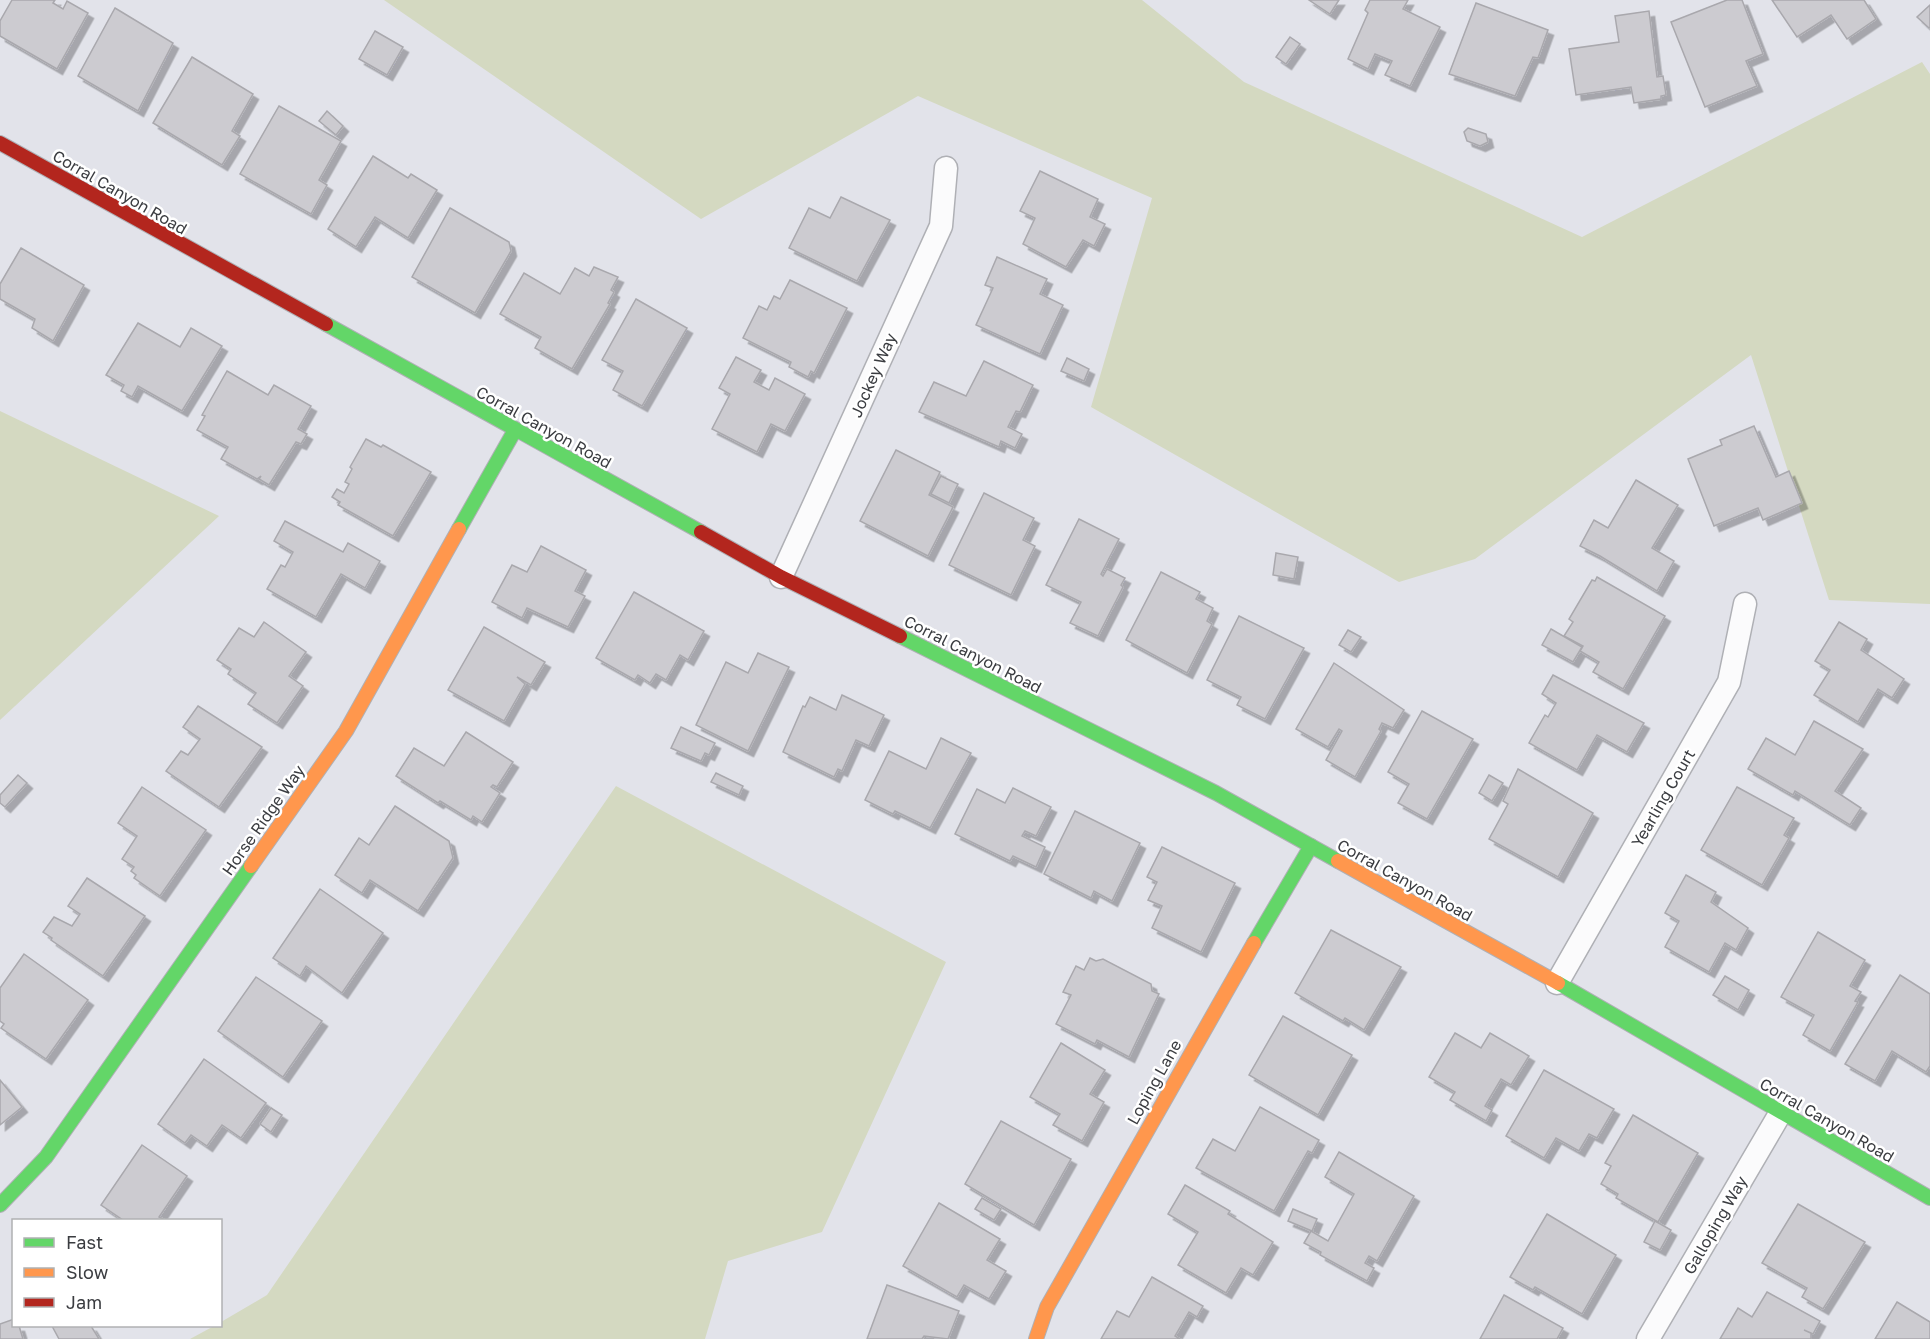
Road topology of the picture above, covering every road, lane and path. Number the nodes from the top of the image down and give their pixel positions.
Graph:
1 (0, 143) edge
2 (946, 168) dead end
3 (515, 430) junction
4 (781, 577) junction
5 (1745, 604) dead end
6 (1311, 846) junction
7 (1557, 983) junction
8 (1781, 1112) junction
9 (1930, 1198) edge
10 (0, 1204) edge
11 (1036, 1339) edge
12 (1648, 1339) edge

1 - 3 main road, Corral Canyon Road
2 - 4 street, Jockey Way
3 - 4 main road, Corral Canyon Road
3 - 10 main road, Horse Ridge Way
4 - 6 main road, Corral Canyon Road
5 - 7 street, Yearling Court
6 - 7 main road, Corral Canyon Road
6 - 11 main road, Loping Lane
7 - 8 main road, Corral Canyon Road
8 - 9 main road, Corral Canyon Road
8 - 12 street, Galloping Way

